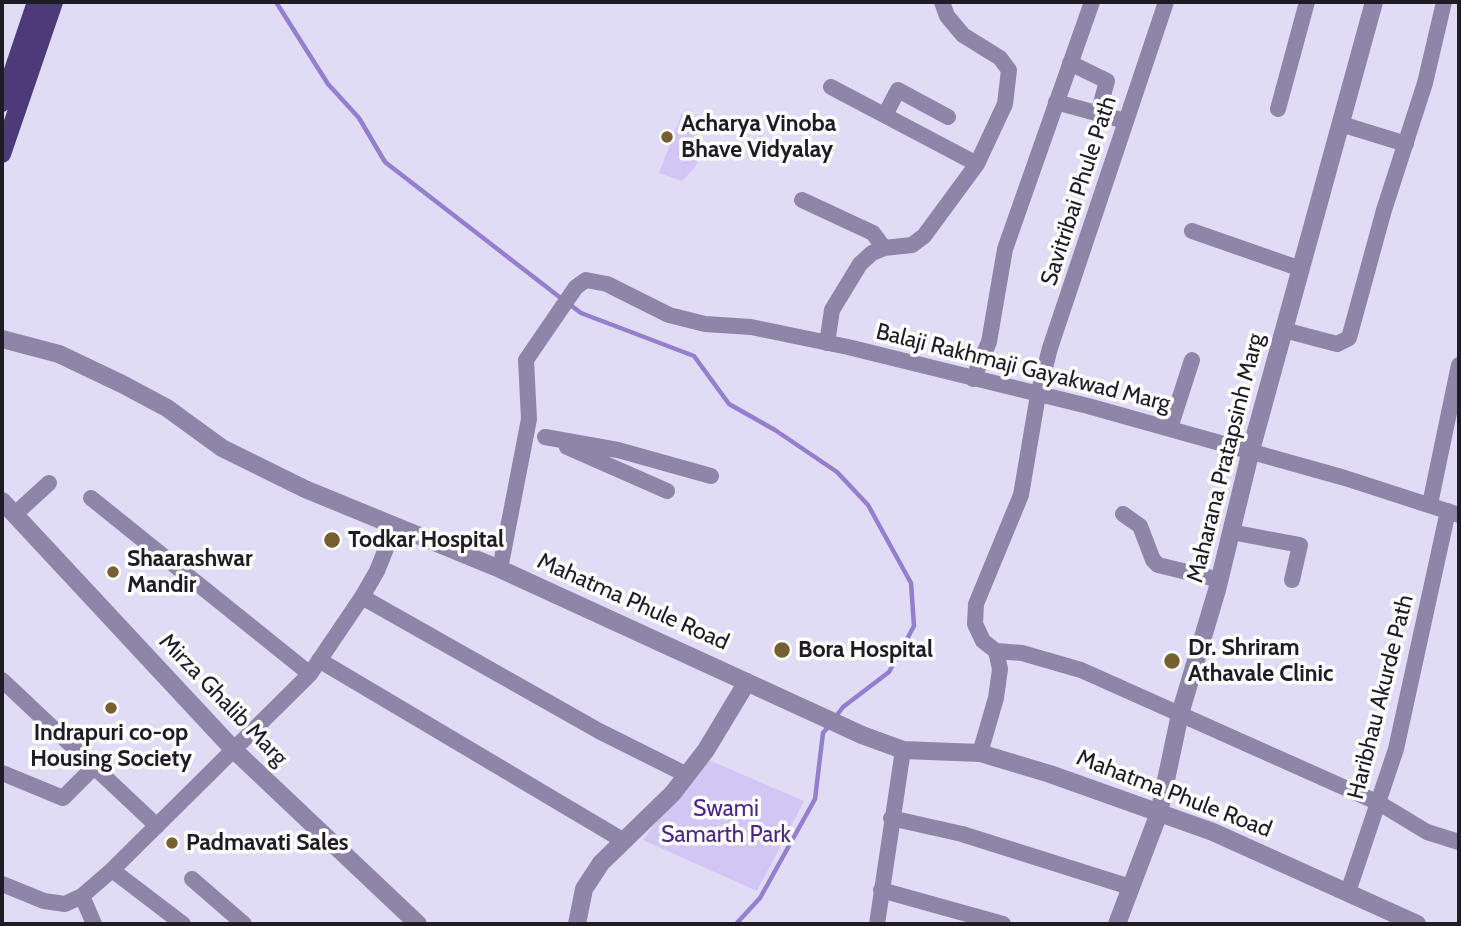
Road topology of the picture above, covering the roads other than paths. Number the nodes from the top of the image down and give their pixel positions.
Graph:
1 (36, 2) edge
2 (54, 2) edge
3 (942, 2) edge
4 (1092, 2) edge
5 (1166, 2) edge
6 (1307, 2) edge
7 (1374, 2) edge
8 (1444, 2) edge
9 (8, 62) edge
10 (1070, 63) junction
11 (831, 87) dead end
12 (1056, 102) junction
13 (2, 103) edge
14 (1278, 109) dead end
15 (1098, 114) junction
16 (885, 115) junction
17 (948, 117) dead end
18 (1125, 121) junction
19 (1341, 124) junction
20 (1406, 144) junction
21 (2, 155) edge
22 (977, 164) junction
23 (802, 200) dead end
24 (1192, 231) dead end
25 (884, 248) junction
26 (1301, 269) junction
27 (1284, 330) junction
28 (2, 339) edge
29 (827, 343) junction
30 (1192, 360) dead end
31 (1459, 365) edge
32 (973, 379) junction
33 (1038, 395) junction
34 (1170, 428) junction
35 (527, 430) junction
36 (545, 437) junction
37 (1251, 450) junction
38 (1442, 453) junction
39 (1459, 455) edge
40 (711, 476) dead end
41 (49, 483) dead end
42 (667, 491) dead end
43 (91, 498) dead end
44 (1430, 504) junction
45 (8, 508) edge
46 (1454, 513) edge
47 (1123, 514) dead end
48 (395, 526) junction
49 (1231, 532) junction
50 (500, 569) junction
51 (1220, 580) junction
52 (1292, 580) dead end
53 (362, 597) junction
54 (996, 651) junction
55 (314, 667) junction
56 (2, 680) edge
57 (747, 682) junction
58 (1180, 714) junction
59 (234, 750) junction
60 (903, 750) junction
61 (980, 753) junction
62 (94, 767) junction
63 (2, 774) edge
64 (687, 775) junction
65 (1378, 803) junction
66 (1159, 813) junction
67 (891, 817) junction
68 (157, 826) junction
69 (624, 841) junction
70 (1459, 842) edge
71 (113, 870) junction
72 (192, 879) dead end
73 (2, 884) edge
74 (1130, 887) junction
75 (881, 890) junction
76 (1349, 892) junction
77 (82, 896) junction
78 (94, 924) edge
79 (183, 924) edge
80 (244, 924) edge
81 (418, 924) edge
82 (576, 924) edge
83 (877, 924) edge
84 (1003, 924) edge
85 (1117, 924) edge
86 (1417, 924) edge

1 - 9 main road
2 - 21 main road
3 - 22 street
4 - 10 street
5 - 18 street, Savitribai Phule Path
6 - 14 street
7 - 19 street, Maharana Pratapsinh Marg
8 - 20 street
9 - 13 main road
10 - 12 street
10 - 15 street
11 - 16 street
12 - 15 street
12 - 32 street
15 - 18 street
16 - 17 street
16 - 22 street
18 - 33 street, Savitribai Phule Path
19 - 20 street
19 - 26 street, Maharana Pratapsinh Marg
20 - 27 street
22 - 25 street
23 - 25 street
24 - 26 street
25 - 29 street
26 - 27 street, Maharana Pratapsinh Marg
27 - 37 street, Maharana Pratapsinh Marg
28 - 48 street, Mahatma Phule Road
29 - 32 street, Balaji Rakhmaji Gayakwad Marg
29 - 35 street, Balaji Rakhmaji Gayakwad Marg
30 - 34 street
31 - 38 street
32 - 33 street, Balaji Rakhmaji Gayakwad Marg
33 - 34 street, Balaji Rakhmaji Gayakwad Marg
33 - 54 street, Savitribai Phule Path
34 - 37 street, Balaji Rakhmaji Gayakwad Marg
35 - 36 street
35 - 50 street
36 - 40 street
36 - 42 street
37 - 44 street, Balaji Rakhmaji Gayakwad Marg
37 - 49 street, Maharana Pratapsinh Marg
38 - 39 street
38 - 44 street
41 - 45 street
43 - 55 street
44 - 46 street, Balaji Rakhmaji Gayakwad Marg
45 - 59 street, Mirza Ghalib Marg
46 - 65 street, Haribhau Akurde Path
47 - 51 street
48 - 50 street, Mahatma Phule Road
48 - 53 street
49 - 51 street, Maharana Pratapsinh Marg
49 - 52 street
50 - 57 street, Mahatma Phule Road
51 - 58 street, Maharana Pratapsinh Marg
53 - 55 street
53 - 64 street
54 - 58 street
54 - 61 street
55 - 59 street
55 - 69 street
56 - 62 street
57 - 60 street, Mahatma Phule Road
57 - 64 street
58 - 65 street
58 - 66 street, Maharana Pratapsinh Marg
59 - 68 street
59 - 81 street, Mirza Ghalib Marg
60 - 61 street, Mahatma Phule Road
60 - 67 street
61 - 66 street, Mahatma Phule Road
62 - 63 street
62 - 68 street
64 - 69 street
65 - 70 street
65 - 76 street, Haribhau Akurde Path
66 - 74 street, Maharana Pratapsinh Marg
66 - 76 street, Mahatma Phule Road
67 - 74 street
67 - 75 street
68 - 71 street
69 - 82 street
71 - 77 street
71 - 79 street
72 - 80 street
73 - 77 street
74 - 85 street, Maharana Pratapsinh Marg
75 - 83 street
75 - 84 street
76 - 86 street, Mahatma Phule Road
77 - 78 street

